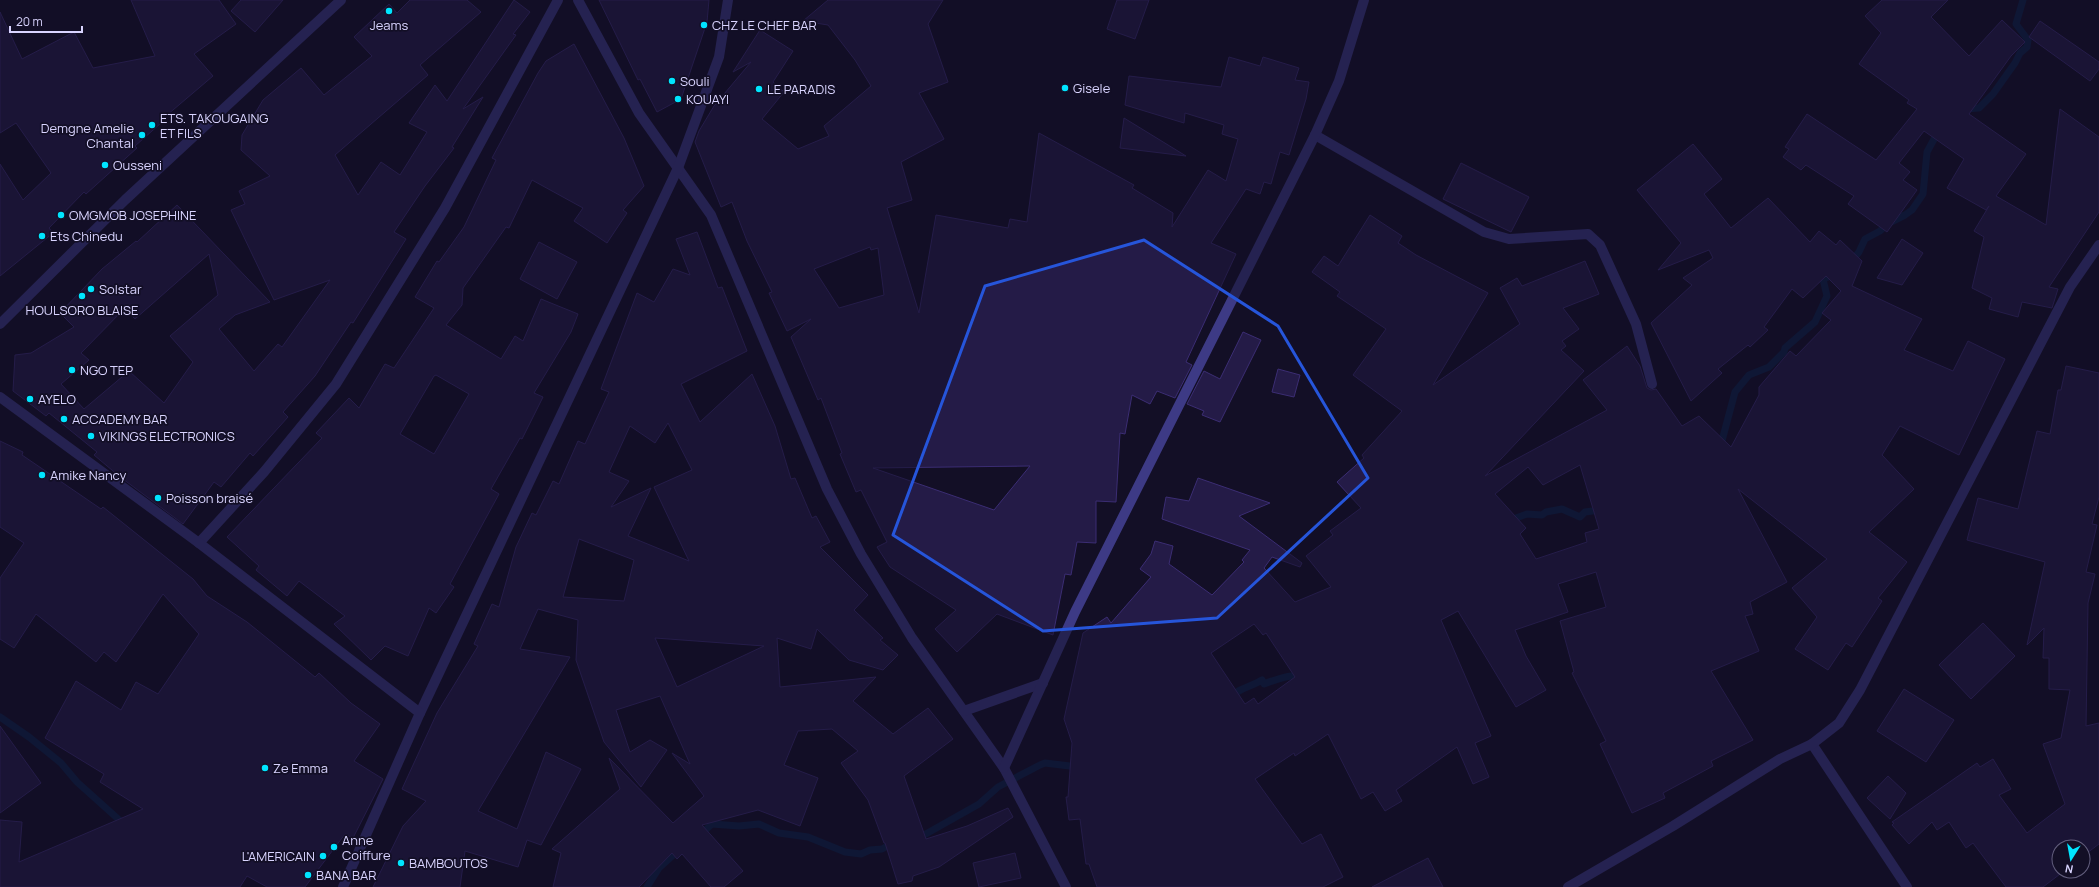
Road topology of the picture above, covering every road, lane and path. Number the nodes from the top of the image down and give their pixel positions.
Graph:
1 (341, 0) edge
2 (558, 0) edge
3 (578, 0) edge
4 (728, 0) edge
5 (1364, 0) edge
6 (1315, 136) junction
7 (678, 168) junction
8 (2099, 245) edge
9 (0, 324) edge
10 (1652, 384) dead end
11 (0, 398) edge
12 (199, 543) junction
13 (1043, 683) junction
14 (964, 711) junction
15 (420, 713) junction
16 (1812, 744) junction
17 (1006, 772) junction
18 (343, 887) edge
19 (1066, 887) edge
20 (1568, 887) edge
21 (1907, 887) edge

1 - 9 street
2 - 12 street
3 - 7 street
4 - 7 street
5 - 6 street
6 - 10 street
6 - 13 street
7 - 14 street
7 - 15 street
8 - 16 street
11 - 12 street
12 - 15 street
13 - 14 street
13 - 17 street
14 - 17 street
15 - 18 street
16 - 20 street
16 - 21 street
17 - 19 street

